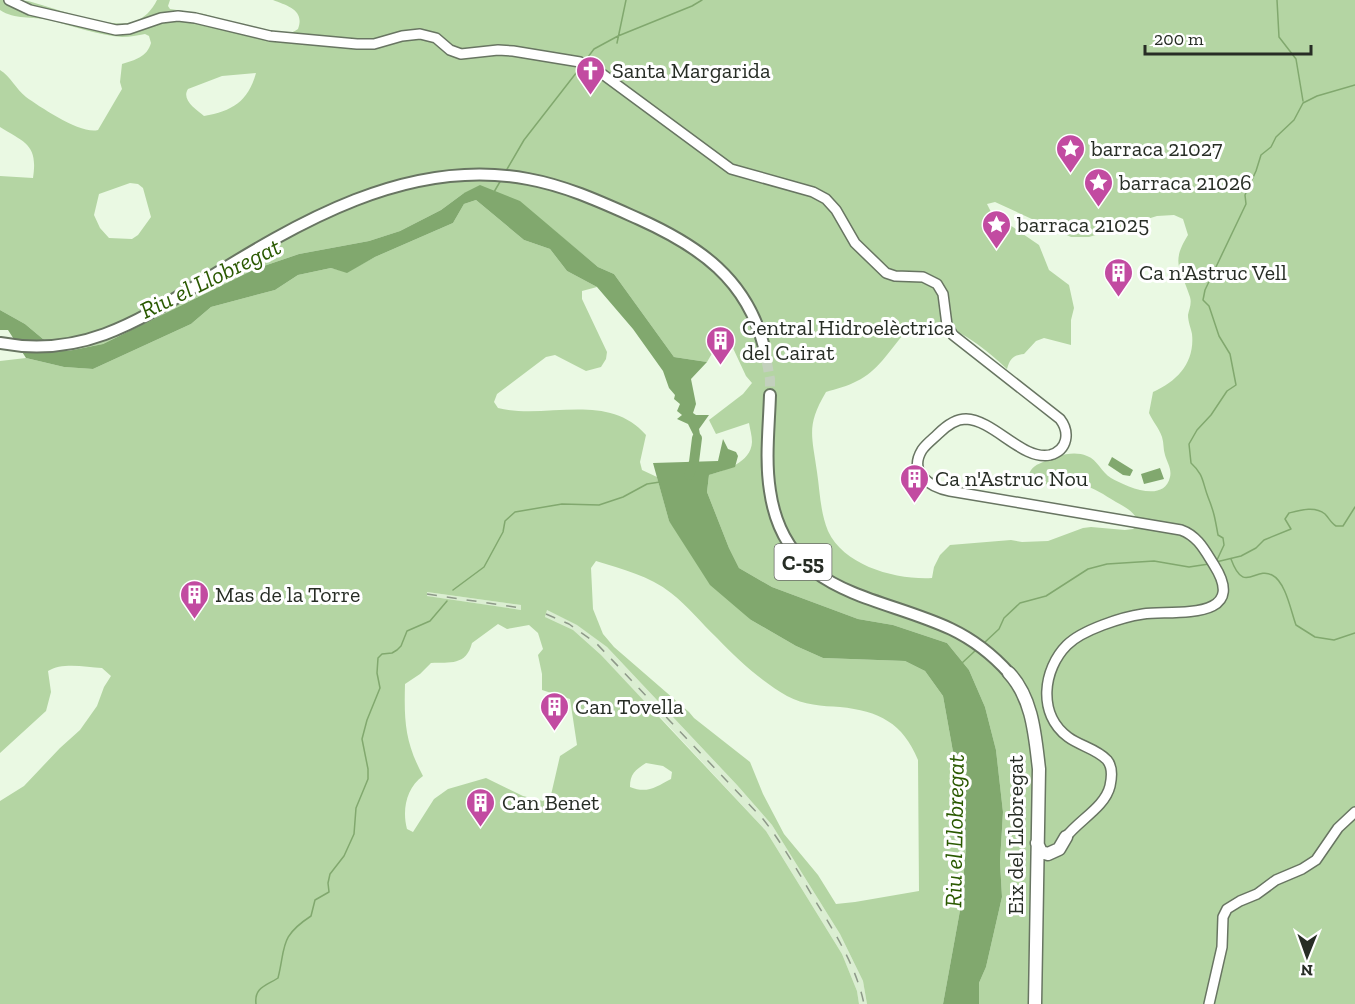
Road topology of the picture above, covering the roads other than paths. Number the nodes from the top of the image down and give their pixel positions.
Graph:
1 (9, 0) edge
2 (0, 343) edge
3 (764, 347) tunnel mouth
4 (770, 395) tunnel mouth
5 (1005, 669) joint
6 (1036, 810) junction
7 (1355, 812) edge
8 (1066, 837) joint
9 (1048, 847) junction
10 (1032, 877) junction
11 (1029, 1004) edge
12 (1035, 1004) edge
13 (1209, 1004) edge

1 - 8 street
2 - 3 main road
4 - 5 main road, Eix del Llobregat / C-55
5 - 6 highway, Eix del Llobregat / C-55
6 - 9 highway
6 - 10 highway, Eix del Llobregat / C-55
7 - 13 street
8 - 9 highway
9 - 10 highway, C-55
9 - 12 highway, Eix del Llobregat
10 - 11 highway, Eix del Llobregat / C-55

